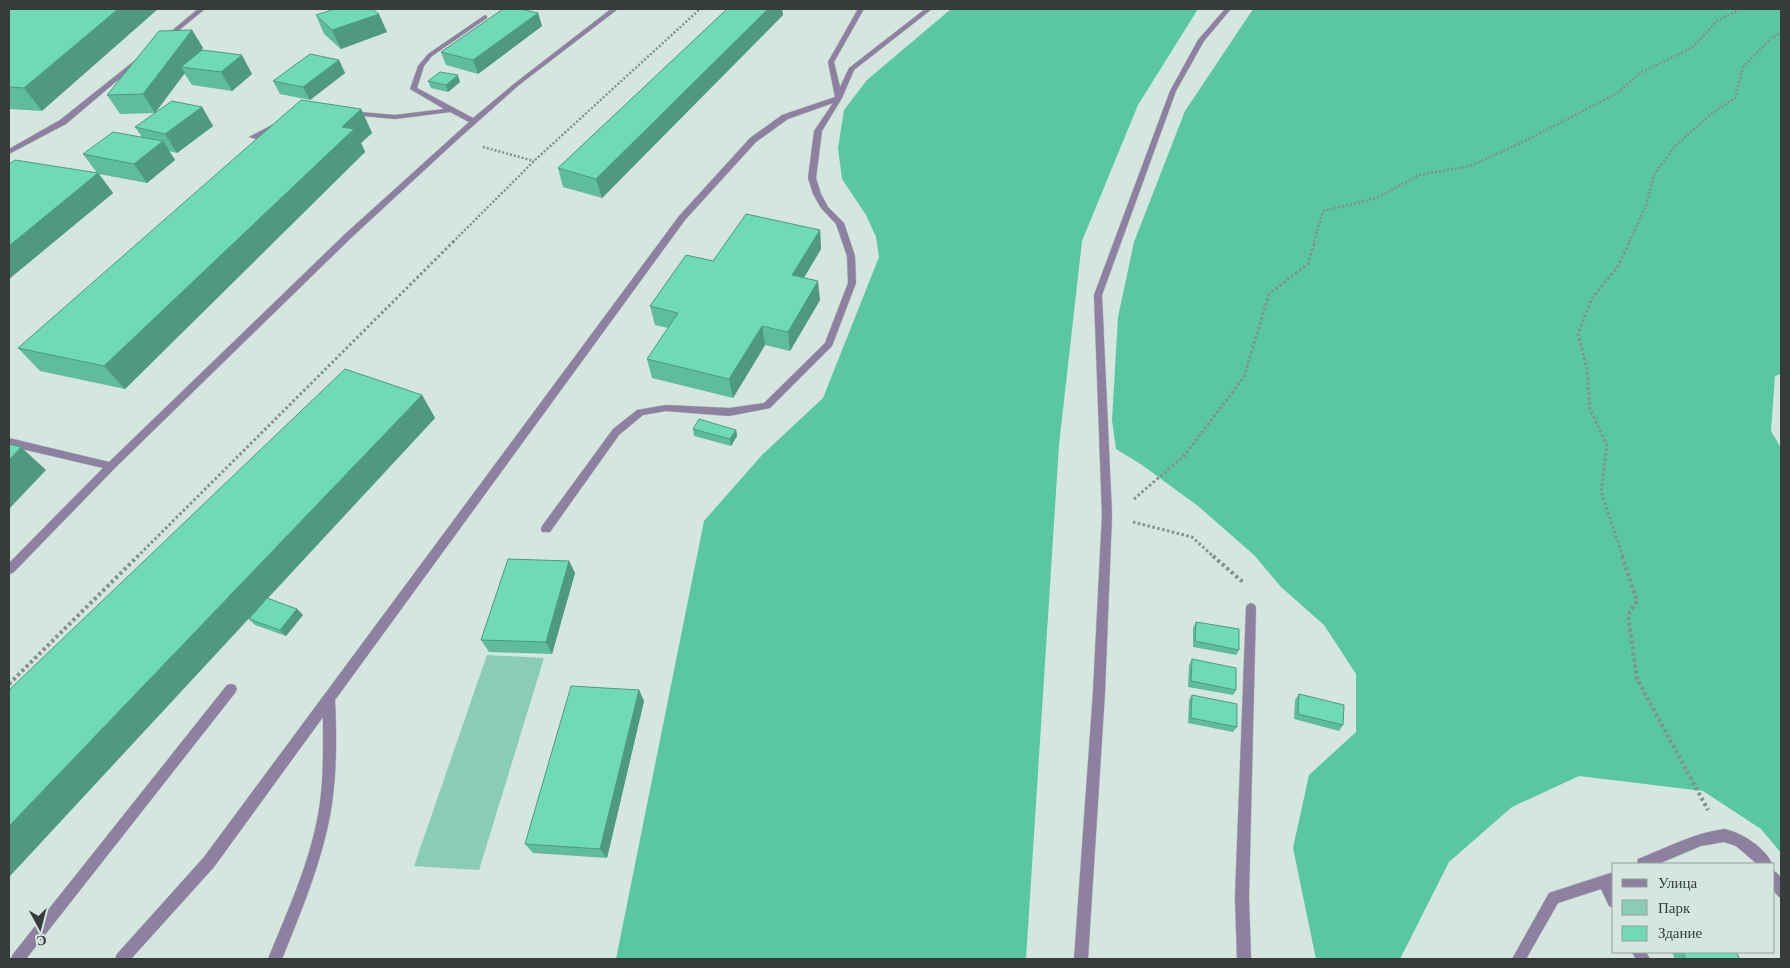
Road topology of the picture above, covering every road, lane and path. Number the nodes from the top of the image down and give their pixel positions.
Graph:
1 (202, 9) edge
2 (615, 9) edge
3 (700, 9) edge
4 (861, 9) edge
5 (929, 9) edge
6 (1228, 9) edge
7 (1741, 9) edge
8 (485, 17) dead end
9 (1781, 33) edge
10 (157, 45) edge
11 (149, 51) edge
12 (839, 98) junction
13 (450, 110) junction
14 (346, 113) edge
15 (286, 122) edge
16 (474, 122) junction
17 (253, 137) dead end
18 (453, 139) junction
19 (9, 152) edge
20 (534, 160) junction
21 (9, 442) edge
22 (111, 466) junction
23 (1106, 515) junction
24 (546, 530) dead end
25 (9, 570) edge
26 (1251, 608) joint
27 (9, 684) edge
28 (231, 689) dead end
29 (329, 701) junction
30 (1721, 835) junction
31 (1646, 863) edge
32 (1765, 863) edge
33 (1609, 880) edge
34 (1775, 880) edge
35 (1781, 891) edge
36 (1612, 893) edge
37 (18, 959) edge
38 (122, 959) edge
39 (275, 959) edge
40 (1081, 959) edge
41 (1244, 959) edge
42 (1518, 959) edge

1 - 10 street
2 - 16 street
3 - 20 path
4 - 12 street
5 - 12 street
6 - 23 street
7 - 23 path
8 - 13 street
9 - 30 path
11 - 19 street
12 - 24 street
12 - 29 street
13 - 14 street
13 - 16 street
15 - 17 street
16 - 18 street
18 - 20 path
18 - 22 street
20 - 27 path
21 - 22 street
22 - 25 street
23 - 26 path
23 - 40 street
26 - 41 street
28 - 37 street
29 - 38 street
29 - 39 street
30 - 31 street
30 - 32 street
33 - 36 street
33 - 42 street
34 - 35 street

